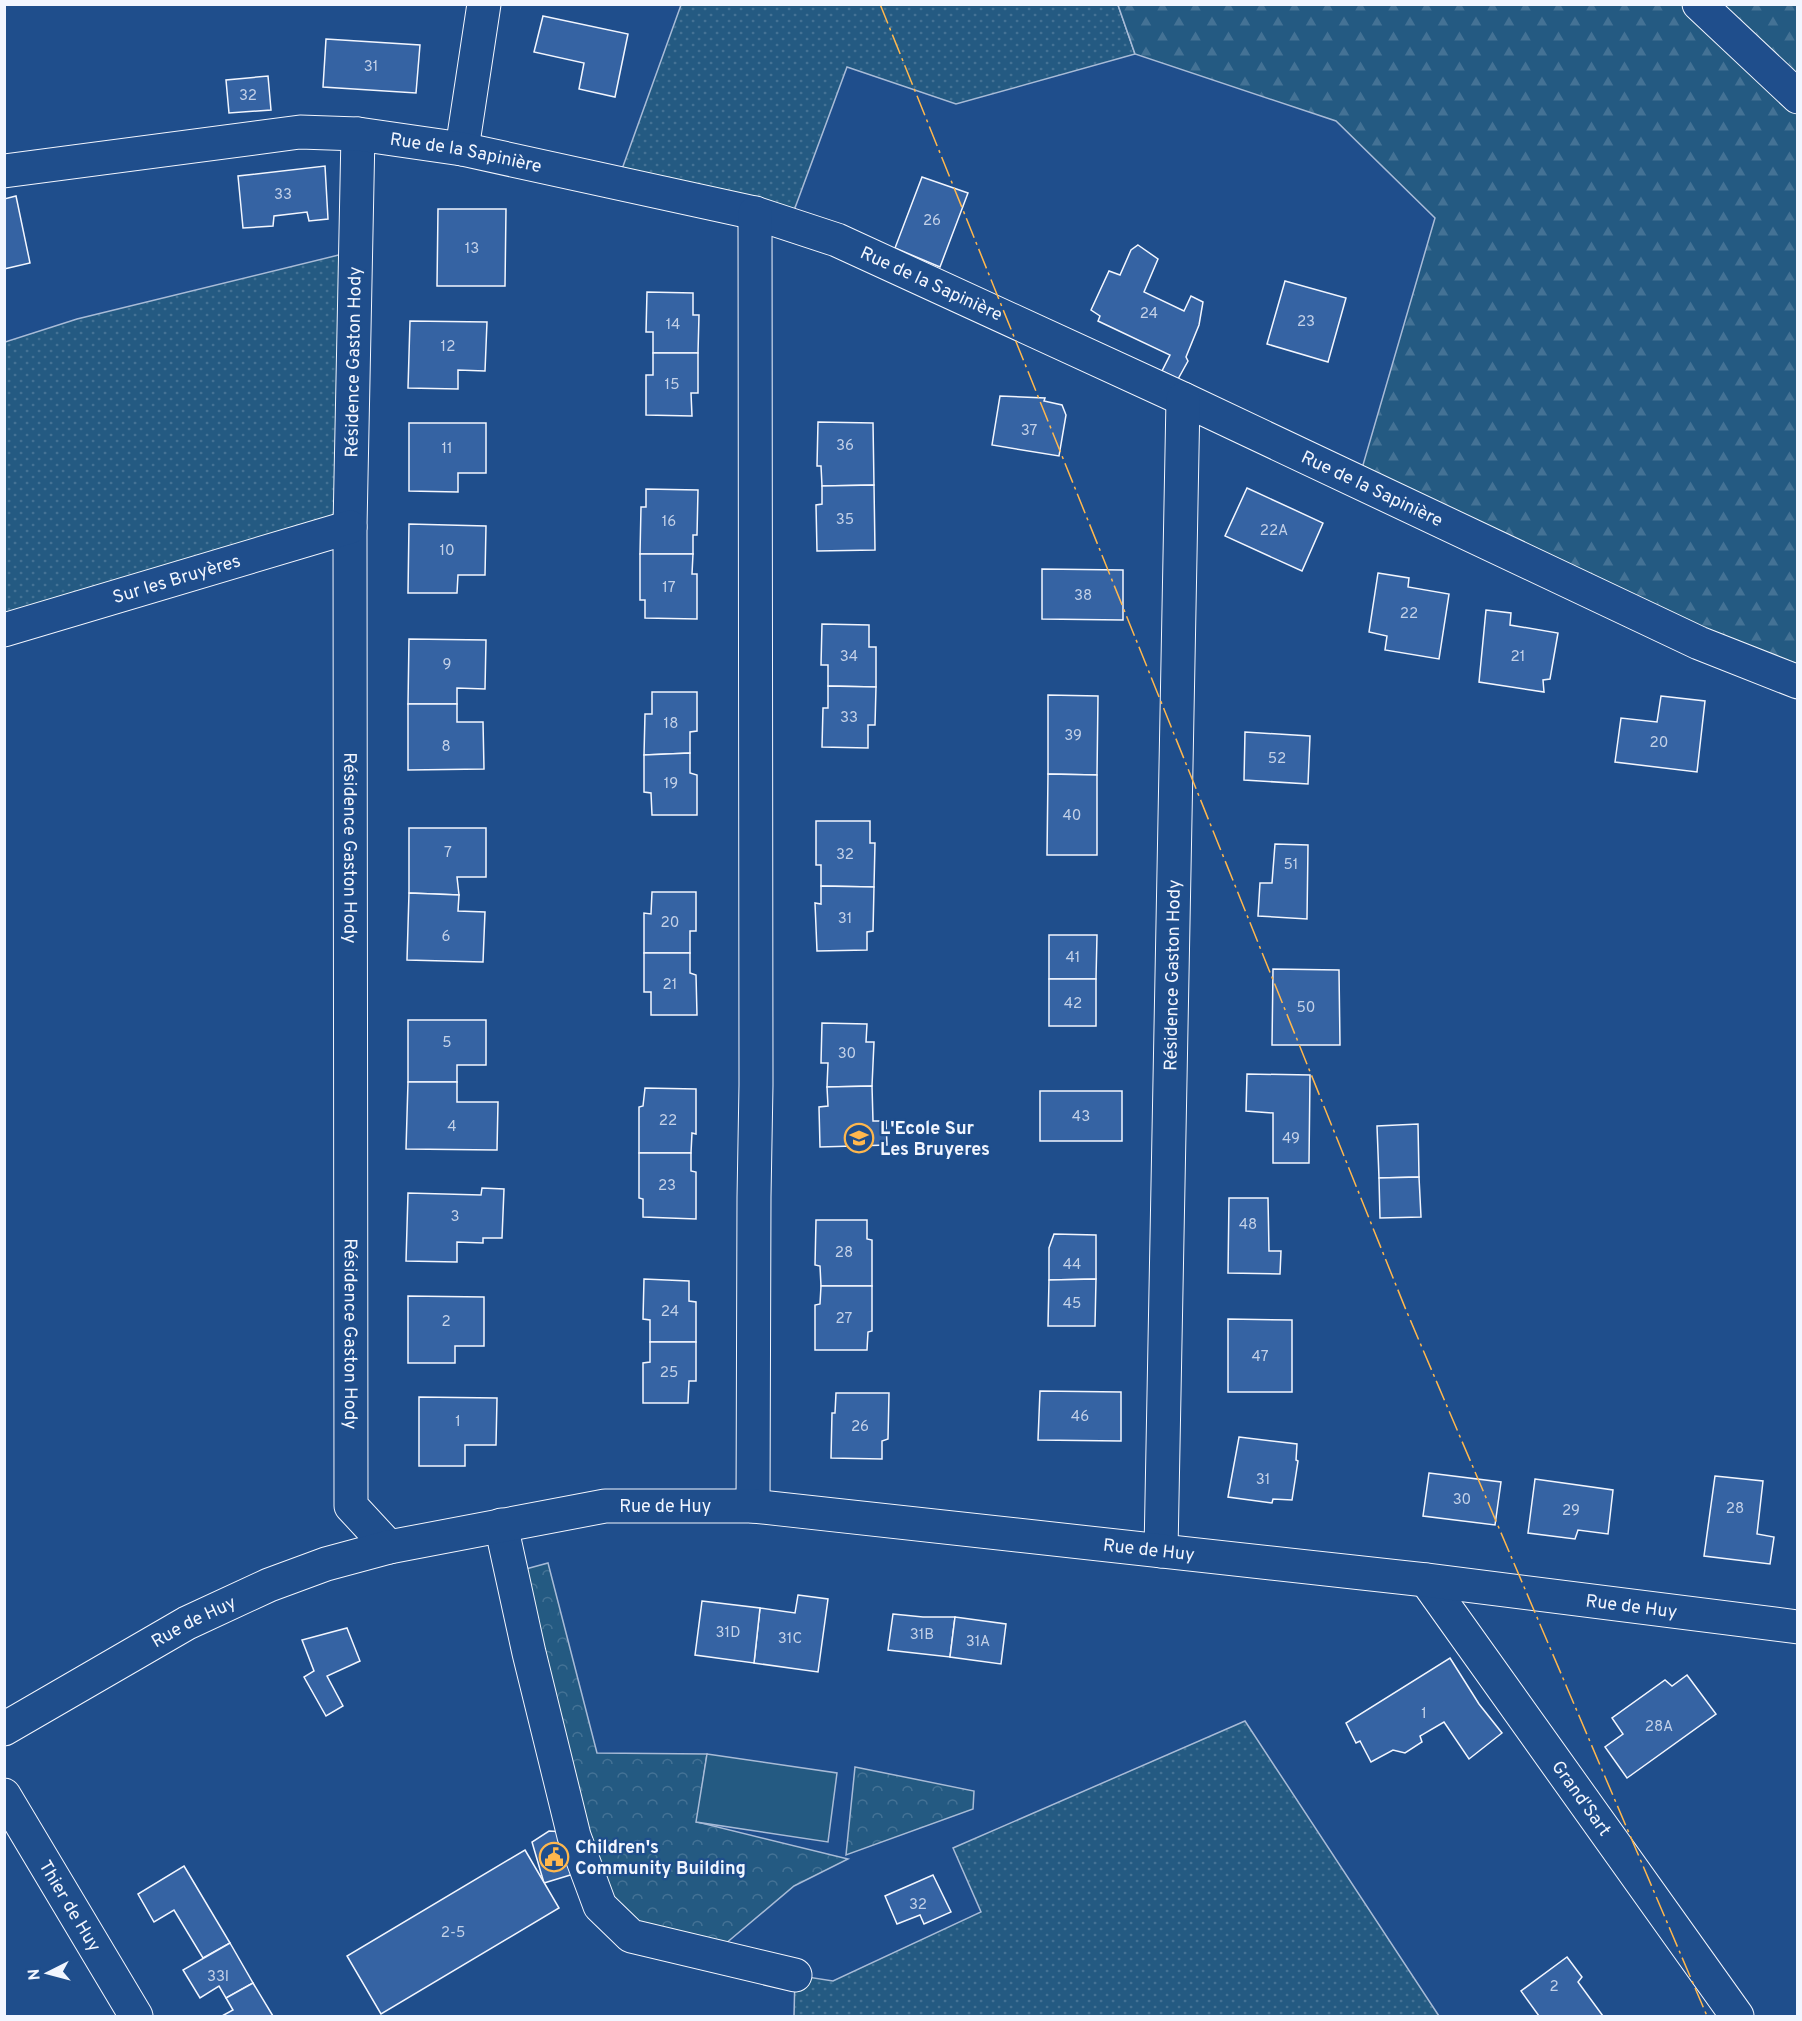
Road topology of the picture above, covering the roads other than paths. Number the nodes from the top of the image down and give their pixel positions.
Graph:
1 (484, 4) edge
2 (1699, 4) edge
3 (1797, 98) edge
4 (358, 134) junction
5 (462, 149) junction
6 (4, 171) edge
7 (755, 213) junction
8 (1183, 399) junction
9 (350, 527) junction
10 (4, 630) edge
11 (1797, 682) edge
12 (753, 1506) junction
13 (501, 1525) junction
14 (389, 1547) junction
15 (1161, 1551) junction
16 (1426, 1580) junction
17 (1797, 1627) edge
18 (4, 1729) edge
19 (4, 1795) edge
20 (795, 1975) dead end
21 (136, 2016) edge
22 (1737, 2016) edge

1 - 5 street
2 - 3 street
4 - 5 street, Rue de la Sapinière
4 - 6 street, Rue de la Sapinière
4 - 9 street, Résidence Gaston Hody
5 - 7 street, Rue de la Sapinière
7 - 8 street, Rue de la Sapinière
7 - 12 street
8 - 11 street, Rue de la Sapinière
8 - 15 street, Résidence Gaston Hody
9 - 10 street, Sur les Bruyères
9 - 14 street, Résidence Gaston Hody
12 - 13 street, Rue de Huy
12 - 15 street, Rue de Huy
13 - 14 street, Rue de Huy
13 - 20 street
14 - 18 street, Rue de Huy
15 - 16 street, Rue de Huy
16 - 17 street, Rue de Huy
16 - 22 street, Grand'Sart
19 - 21 street, Thier de Huy

